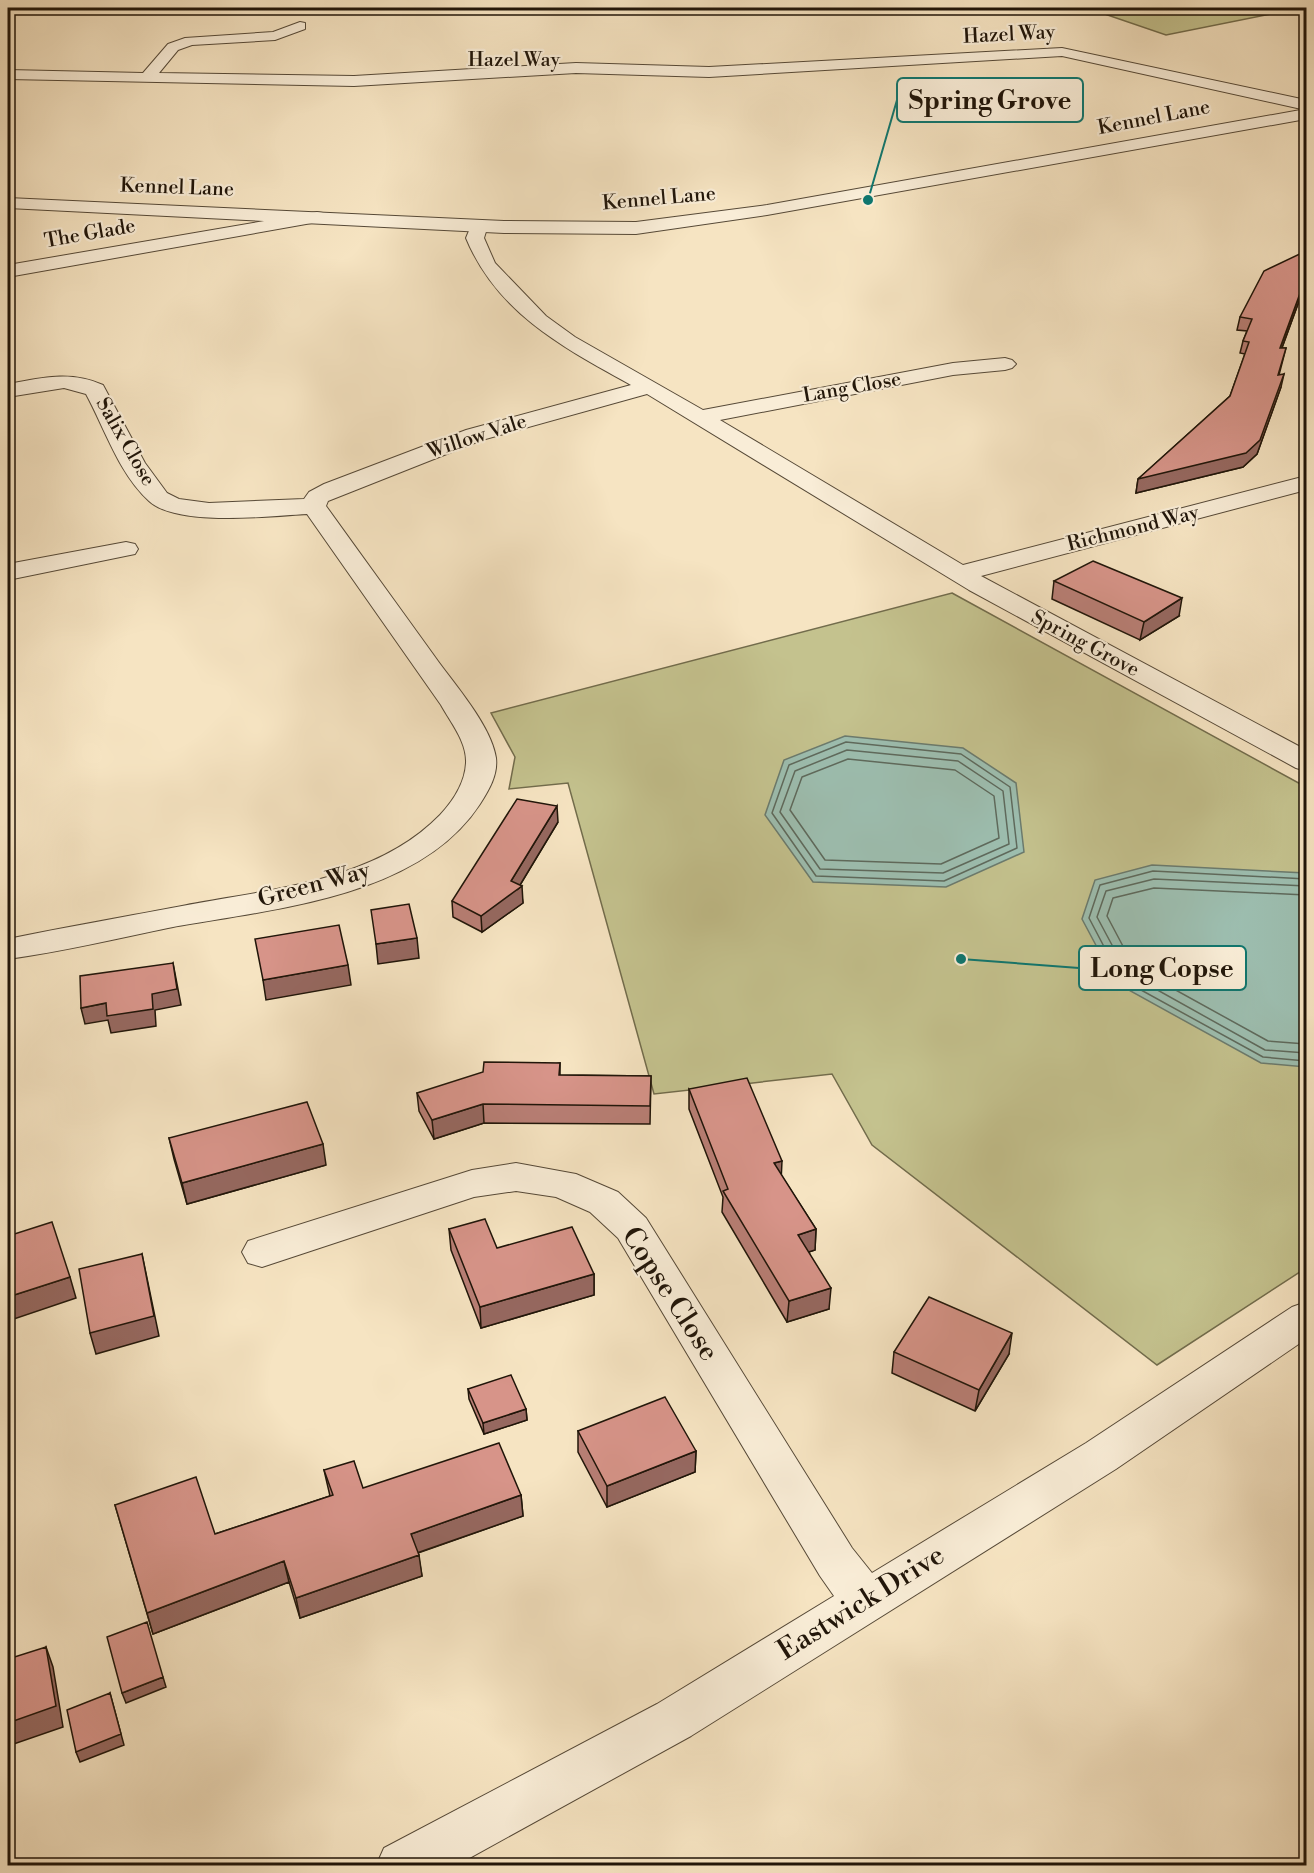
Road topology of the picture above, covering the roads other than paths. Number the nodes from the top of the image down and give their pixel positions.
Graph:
1 (300, 26) dead end
2 (8, 75) edge
3 (148, 77) junction
4 (1306, 105) edge
5 (1306, 114) edge
6 (8, 203) edge
7 (170, 211) junction
8 (317, 217) junction
9 (479, 225) junction
10 (180, 242) junction
11 (8, 271) edge
12 (1005, 364) dead end
13 (650, 387) junction
14 (8, 390) edge
15 (700, 417) junction
16 (1306, 483) edge
17 (314, 506) junction
18 (126, 549) dead end
19 (8, 572) edge
20 (960, 574) junction
21 (1306, 762) edge
22 (8, 950) edge
23 (262, 1252) dead end
24 (1306, 1318) edge
25 (865, 1600) junction
26 (402, 1866) edge

1 - 3 street
2 - 3 street, Hazel Way
3 - 4 street, Hazel Way
5 - 9 street, Kennel Lane
6 - 7 street, Kennel Lane
7 - 8 street, Kennel Lane
7 - 10 street
8 - 9 street, Kennel Lane
8 - 10 street, The Glade
9 - 13 street, Spring Grove
10 - 11 street, The Glade
12 - 15 street, Lang Close
13 - 15 street, Spring Grove
13 - 17 street, Willow Vale
14 - 17 street, Salix Close
15 - 20 street, Spring Grove
16 - 20 street, Richmond Way
17 - 22 street, Green Way
18 - 19 street
20 - 21 street, Spring Grove
23 - 25 street, Copse Close
24 - 25 street, Eastwick Drive
25 - 26 street, Eastwick Drive

